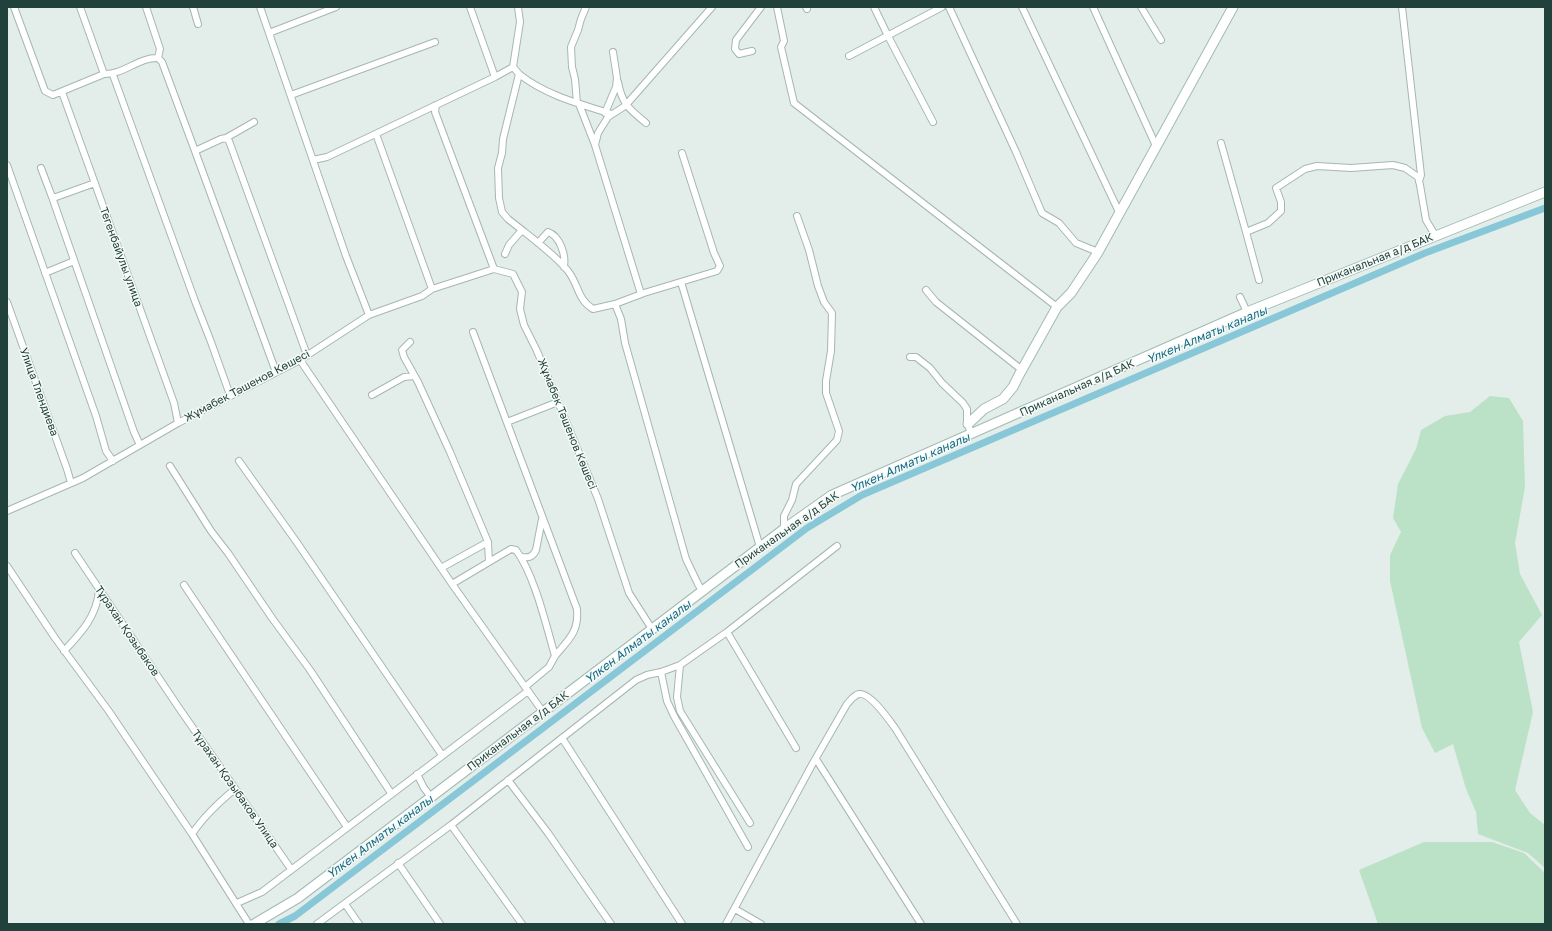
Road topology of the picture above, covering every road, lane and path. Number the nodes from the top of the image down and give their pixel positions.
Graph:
1 (14, 7) edge
2 (80, 7) edge
3 (146, 7) edge
4 (193, 7) edge
5 (260, 7) edge
6 (336, 7) edge
7 (470, 7) edge
8 (518, 7) edge
9 (586, 7) edge
10 (712, 7) edge
11 (761, 7) edge
12 (776, 7) edge
13 (874, 7) edge
14 (942, 7) edge
15 (949, 7) edge
16 (1022, 7) edge
17 (1093, 7) edge
18 (1141, 7) edge
19 (1233, 7) edge
20 (1402, 7) edge
21 (198, 24) dead end
22 (269, 33) junction
23 (888, 36) junction
24 (1161, 40) dead end
25 (435, 42) dead end
26 (752, 51) dead end
27 (613, 52) dead end
28 (849, 56) dead end
29 (158, 58) junction
30 (513, 67) junction
31 (104, 74) junction
32 (519, 74) junction
33 (113, 75) junction
34 (495, 77) junction
35 (617, 78) junction
36 (62, 92) junction
37 (291, 96) junction
38 (578, 103) junction
39 (436, 104) junction
40 (627, 105) junction
41 (608, 114) junction
42 (254, 122) dead end
43 (933, 122) dead end
44 (646, 123) dead end
45 (376, 134) junction
46 (226, 138) junction
47 (1221, 143) dead end
48 (595, 145) junction
49 (1156, 146) junction
50 (196, 150) junction
51 (682, 153) dead end
52 (313, 160) junction
53 (7, 165) edge
54 (41, 168) dead end
55 (1419, 181) junction
56 (95, 184) junction
57 (1545, 192) edge
58 (52, 197) junction
59 (1119, 212) junction
60 (797, 216) dead end
61 (522, 230) junction
62 (1246, 232) junction
63 (1435, 235) junction
64 (538, 243) junction
65 (1098, 252) junction
66 (505, 254) dead end
67 (74, 262) junction
68 (564, 266) junction
69 (494, 269) junction
70 (45, 273) junction
71 (1259, 280) dead end
72 (681, 282) junction
73 (432, 289) junction
74 (926, 290) dead end
75 (641, 294) junction
76 (1240, 297) dead end
77 (7, 302) edge
78 (615, 304) junction
79 (1057, 307) junction
80 (1247, 312) junction
81 (369, 315) junction
82 (473, 332) dead end
83 (410, 342) dead end
84 (307, 355) junction
85 (910, 357) dead end
86 (300, 360) junction
87 (1022, 370) junction
88 (276, 372) junction
89 (414, 376) junction
90 (230, 395) junction
91 (372, 395) dead end
92 (558, 402) junction
93 (507, 422) junction
94 (178, 423) junction
95 (968, 424) junction
96 (971, 434) junction
97 (140, 445) junction
98 (113, 461) junction
99 (239, 461) dead end
100 (170, 466) dead end
101 (71, 483) junction
102 (7, 511) edge
103 (542, 518) junction
104 (784, 529) junction
105 (488, 542) junction
106 (837, 546) dead end
107 (760, 547) junction
108 (75, 553) dead end
109 (522, 557) junction
110 (489, 562) junction
111 (7, 566) edge
112 (441, 568) junction
113 (452, 584) junction
114 (184, 585) dead end
115 (99, 590) junction
116 (702, 591) junction
117 (652, 629) junction
118 (727, 632) junction
119 (64, 651) junction
120 (555, 656) junction
121 (680, 665) junction
122 (661, 672) junction
123 (527, 689) junction
124 (179, 708) joint
125 (543, 712) junction
126 (562, 738) junction
127 (796, 748) dead end
128 (442, 755) junction
129 (816, 759) junction
130 (417, 774) junction
131 (508, 780) junction
132 (235, 789) junction
133 (391, 793) junction
134 (431, 797) junction
135 (750, 823) dead end
136 (451, 825) junction
137 (347, 827) junction
138 (192, 834) junction
139 (748, 847) dead end
140 (398, 863) junction
141 (291, 869) junction
142 (237, 903) junction
143 (345, 904) junction
144 (735, 909) junction
145 (250, 924) edge
146 (254, 924) edge
147 (317, 924) edge
148 (359, 924) edge
149 (440, 924) edge
150 (522, 924) edge
151 (611, 924) edge
152 (682, 924) edge
153 (726, 924) edge
154 (761, 924) edge
155 (921, 924) edge
156 (1017, 924) edge

1 - 36 street
2 - 31 street
3 - 29 street
4 - 21 street
5 - 22 street
6 - 22 street
7 - 34 street
8 - 30 street
9 - 38 street
10 - 40 street
11 - 26 street
12 - 79 street
13 - 23 street
14 - 23 street
15 - 65 street
16 - 59 street
17 - 49 street
18 - 24 street
19 - 49 main road
20 - 55 street
22 - 37 street
23 - 28 street
23 - 43 street
25 - 37 street
27 - 35 street
29 - 33 street
29 - 50 street
30 - 32 street
30 - 34 street
31 - 33 street
31 - 36 street
32 - 38 street
32 - 61 street
33 - 90 street
34 - 39 street
35 - 40 street
35 - 41 street
36 - 56 street, Тегенбайулы улица
37 - 52 street
38 - 41 street
38 - 48 street
39 - 45 street
39 - 69 street
40 - 41 street
40 - 44 street
41 - 48 street
42 - 46 street
45 - 52 street
45 - 73 street
46 - 50 street
46 - 84 street
47 - 62 street
48 - 75 street
49 - 59 main road
50 - 88 street
51 - 72 street
52 - 81 street
53 - 70 street
54 - 58 street
55 - 62 street
55 - 63 street
56 - 58 street
56 - 94 street, Тегенбайулы улица
57 - 63 main road, Приканальная а/д БАК
58 - 67 street
59 - 65 main road
60 - 104 street
61 - 64 street
61 - 66 street
62 - 71 street
63 - 80 main road, Приканальная а/д БАК
64 - 68 street
64 - 68 street
65 - 79 main road
67 - 70 street
67 - 97 street
68 - 78 street
69 - 73 street, Жұмабек Тәшенов Көшесі
69 - 92 street, Жұмабек Тәшенов Көшесі
70 - 98 street
72 - 75 street
72 - 107 street
73 - 81 street, Жұмабек Тәшенов Көшесі
74 - 87 street
75 - 78 street
76 - 80 street
77 - 101 street, Улица Тлендиева
78 - 116 street
79 - 87 main road
80 - 96 main road, Приканальная а/д БАК
81 - 84 street, Жұмабек Тәшенов Көшесі
82 - 93 street
83 - 89 street
84 - 86 street, Жұмабек Тәшенов Көшесі
85 - 95 street
86 - 88 street, Жұмабек Тәшенов Көшесі
86 - 112 street
87 - 95 main road
88 - 90 street, Жұмабек Тәшенов Көшесі
89 - 91 street
89 - 105 street
90 - 94 street, Жұмабек Тәшенов Көшесі
92 - 93 street
92 - 117 street, Жұмабек Тәшенов Көшесі
93 - 103 street
94 - 97 street, Жұмабек Тәшенов Көшесі
95 - 96 street
96 - 104 main road, Приканальная а/д БАК
97 - 98 street, Жұмабек Тәшенов Көшесі
98 - 101 street, Жұмабек Тәшенов Көшесі
99 - 128 street
100 - 133 street
101 - 102 street, Жұмабек Тәшенов Көшесі
103 - 109 street
103 - 120 street
104 - 107 main road, Приканальная а/д БАК
105 - 110 street
105 - 112 street
106 - 118 street
107 - 116 main road, Приканальная а/д БАК
108 - 115 street, Тұрахан Қозыбаков
109 - 110 street
109 - 120 street
110 - 113 street
111 - 119 street
112 - 113 street
113 - 123 street
114 - 137 street
115 - 119 street
115 - 124 street, Тұрахан Қозыбаков
116 - 117 main road, Приканальная а/д БАК
117 - 125 main road, Приканальная а/д БАК
118 - 121 street
118 - 127 street
119 - 138 street
120 - 123 street
121 - 122 street
121 - 135 street
122 - 126 street
122 - 139 street
123 - 125 street
123 - 128 street
124 - 132 street, Тұрахан Қозыбаков Улица
125 - 134 main road, Приканальная а/д БАК
126 - 131 street
126 - 152 street
128 - 130 street
129 - 144 street
129 - 155 street
129 - 156 street
130 - 133 street
130 - 134 street
131 - 136 street
131 - 151 street
132 - 138 street
132 - 141 street, Тұрахан Қозыбаков Улица
133 - 137 street
134 - 146 main road, Приканальная а/д БАК
136 - 140 street
136 - 150 street
137 - 141 street
138 - 142 street
140 - 143 street
140 - 149 street
141 - 142 street
142 - 145 street
143 - 147 street
143 - 148 street
144 - 153 street
144 - 154 street

